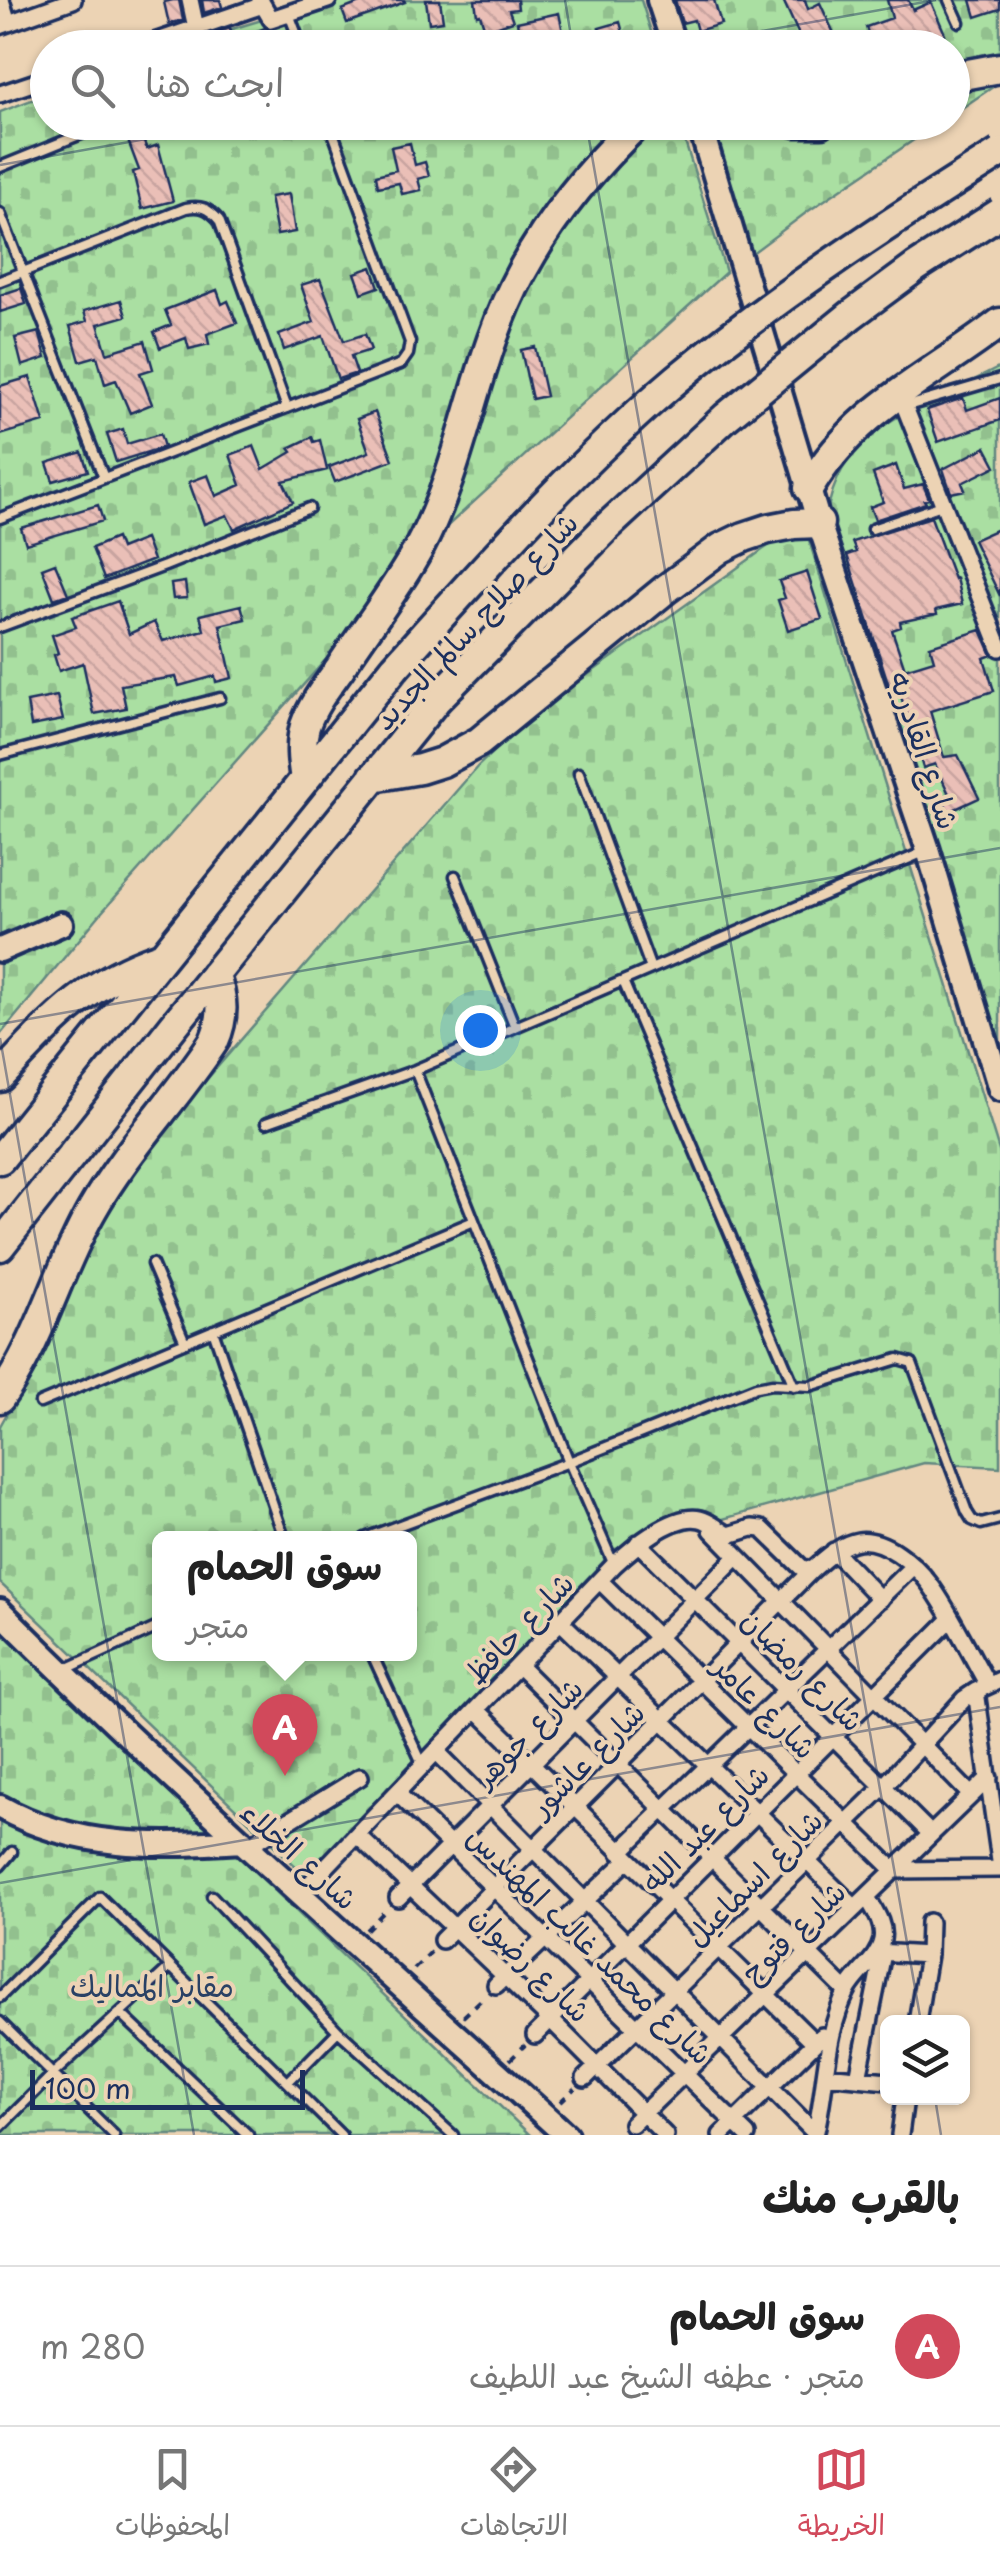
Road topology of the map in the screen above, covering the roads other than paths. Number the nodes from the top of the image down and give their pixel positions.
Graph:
1 (1, 0) edge
2 (73, 0) edge
3 (190, 0) edge
4 (328, 0) edge
5 (659, 0) edge
6 (948, 0) edge
7 (265, 8) edge
8 (289, 14) junction
9 (959, 22) dead end
10 (4, 24) edge
11 (196, 28) junction
12 (190, 30) edge
13 (294, 30) edge
14 (669, 30) edge
15 (1000, 68) edge
16 (970, 74) edge
17 (30, 84) edge
18 (0, 94) edge
19 (67, 140) edge
20 (336, 140) edge
21 (621, 140) edge
22 (704, 140) edge
23 (1000, 153) edge
24 (0, 167) edge
25 (0, 212) edge
26 (1000, 214) edge
27 (24, 272) junction
28 (0, 282) edge
29 (1000, 323) edge
30 (1000, 379) edge
31 (902, 400) junction
32 (286, 408) junction
33 (104, 478) junction
34 (809, 488) junction
35 (942, 504) junction
36 (309, 508) dead end
37 (0, 518) edge
38 (820, 523) junction
39 (872, 529) dead end
40 (0, 627) edge
41 (1000, 648) edge
42 (220, 698) dead end
43 (0, 756) edge
44 (579, 773) dead end
45 (374, 777) junction
46 (305, 779) junction
47 (928, 850) junction
48 (455, 876) dead end
49 (61, 924) dead end
50 (1, 946) edge
51 (162, 956) junction
52 (651, 968) junction
53 (214, 975) junction
54 (623, 981) junction
55 (515, 1027) junction
56 (415, 1070) junction
57 (0, 1077) edge
58 (1000, 1089) edge
59 (266, 1124) dead end
60 (0, 1160) edge
61 (474, 1221) junction
62 (0, 1246) edge
63 (152, 1264) dead end
64 (213, 1330) junction
65 (185, 1342) junction
66 (794, 1386) junction
67 (0, 1398) edge
68 (40, 1402) dead end
69 (569, 1462) junction
70 (1000, 1519) edge
71 (702, 1520) junction
72 (282, 1531) edge
73 (384, 1531) edge
74 (638, 1543) junction
75 (834, 1552) junction
76 (737, 1556) junction
77 (614, 1565) junction
78 (913, 1566) junction
79 (812, 1570) junction
80 (600, 1581) junction
81 (880, 1598) junction
82 (695, 1600) junction
83 (782, 1601) junction
84 (0, 1611) edge
85 (950, 1620) junction
86 (561, 1622) junction
87 (152, 1630) edge
88 (658, 1638) junction
89 (739, 1644) junction
90 (828, 1649) junction
91 (375, 1661) edge
92 (519, 1666) junction
93 (61, 1672) junction
94 (618, 1678) junction
95 (702, 1681) junction
96 (988, 1685) edge
97 (786, 1690) junction
98 (874, 1694) junction
99 (477, 1710) junction
100 (662, 1720) junction
101 (575, 1721) junction
102 (748, 1727) junction
103 (832, 1736) junction
104 (922, 1744) junction
105 (993, 1751) edge
106 (437, 1752) junction
107 (618, 1764) junction
108 (532, 1765) junction
109 (423, 1766) junction
110 (709, 1766) junction
111 (795, 1774) junction
112 (360, 1777) dead end
113 (989, 1778) junction
114 (883, 1787) junction
115 (397, 1793) junction
116 (971, 1795) junction
117 (491, 1806) junction
118 (0, 1807) edge
119 (575, 1808) junction
120 (664, 1809) junction
121 (757, 1812) junction
122 (846, 1823) junction
123 (357, 1834) junction
124 (931, 1834) junction
125 (245, 1844) junction
126 (451, 1846) junction
127 (534, 1849) junction
128 (12, 1852) dead end
129 (624, 1856) junction
130 (712, 1858) junction
131 (807, 1861) junction
132 (1000, 1865) edge
133 (0, 1866) edge
134 (894, 1870) junction
135 (412, 1884) junction
136 (494, 1888) junction
137 (300, 1894) junction
138 (212, 1896) dead end
139 (398, 1898) road end
140 (669, 1900) junction
141 (585, 1901) junction
142 (861, 1902) junction
143 (762, 1907) junction
144 (929, 1922) dead end
145 (456, 1927) junction
146 (546, 1938) junction
147 (442, 1940) road end
148 (627, 1943) junction
149 (719, 1949) junction
150 (880, 1952) junction
151 (808, 1954) junction
152 (928, 1955) junction
153 (170, 1967) junction
154 (501, 1981) junction
155 (589, 1981) junction
156 (675, 1992) junction
157 (846, 1992) junction
158 (766, 1995) junction
159 (0, 1997) edge
160 (120, 2013) junction
161 (918, 2015) edge
162 (550, 2019) junction
163 (0, 2022) edge
164 (836, 2022) junction
165 (637, 2028) junction
166 (338, 2030) junction
167 (535, 2034) road end
168 (721, 2038) junction
169 (815, 2043) junction
170 (598, 2066) junction
171 (53, 2074) junction
172 (684, 2074) junction
173 (825, 2075) junction
174 (586, 2078) road end
175 (858, 2078) junction
176 (880, 2080) edge
177 (288, 2082) junction
178 (770, 2087) junction
179 (904, 2105) edge
180 (638, 2118) junction
181 (734, 2122) junction
182 (0, 2127) edge
183 (815, 2134) edge
184 (114, 2135) edge
185 (248, 2135) edge
186 (341, 2135) edge
187 (453, 2135) edge
188 (566, 2135) edge
189 (665, 2135) edge
190 (722, 2135) edge
191 (747, 2135) edge
192 (900, 2135) edge

1 - 10 street
2 - 10 street
3 - 11 street
4 - 8 street
5 - 14 street
6 - 9 lane
7 - 8 street
7 - 11 street
8 - 13 lane
11 - 12 street
15 - 16 highway
17 - 18 street
19 - 24 lane
20 - 32 lane
21 - 46 highway
22 - 34 street, شارع القادريه
23 - 46 highway, شارع صلاح سالم الجديد, bridge
25 - 27 lane
26 - 45 highway, شارع صلاح سالم الجديد, bridge
27 - 28 lane
27 - 32 lane
27 - 33 lane
29 - 31 highway
30 - 31 lane
31 - 34 highway
31 - 35 street
32 - 33 lane
33 - 37 lane
34 - 38 street, شارع القادريه
35 - 39 lane
35 - 41 street
36 - 40 lane
38 - 45 highway
38 - 47 street, شارع القادريه
42 - 43 lane
44 - 52 lane
45 - 53 highway, شارع صلاح سالم الجديد
46 - 51 highway, شارع صلاح سالم الجديد
47 - 52 lane
47 - 58 street, شارع القادريه
48 - 55 lane
49 - 50 street
51 - 57 highway
51 - 60 highway, شارع صلاح سالم الجديد
52 - 54 lane
53 - 62 highway, شارع صلاح سالم الجديد
53 - 67 highway
54 - 55 lane
54 - 66 lane
55 - 56 lane
56 - 59 lane
56 - 61 lane
61 - 64 lane
61 - 69 lane
63 - 65 lane
64 - 65 lane
64 - 72 lane
65 - 68 lane
66 - 69 lane
66 - 70 lane
69 - 73 lane
69 - 77 lane
71 - 74 street, شارع حافظ
71 - 76 street
71 - 79 street, شارع حافظ
74 - 77 street, شارع حافظ
74 - 82 street, شارع رمضان
75 - 78 street
75 - 79 street, شارع عاشور
75 - 81 street
76 - 82 street, شارع جوهر
76 - 83 street
77 - 80 street, شارع حافظ
78 - 81 street
78 - 85 street
79 - 83 street, شارع عاشور
80 - 86 street, شارع حافظ
80 - 88 street, شارع عامر
81 - 90 street
82 - 88 street, شارع جوهر
82 - 89 street, شارع رمضان
83 - 89 street, شارع عاشور
83 - 90 street
84 - 93 street, شارع الخلاء
85 - 96 street
85 - 98 street, شارع عبد الله
86 - 92 street, شارع حافظ
86 - 94 street
87 - 93 lane
88 - 94 street, شارع جوهر
88 - 95 street, شارع عامر
89 - 95 street, شارع عاشور
89 - 97 street, شارع رمضان
90 - 97 street
90 - 98 street
91 - 109 lane
92 - 99 street, شارع حافظ
92 - 101 street
93 - 125 street, شارع الخلاء
94 - 100 street
94 - 101 street, شارع جوهر
95 - 100 street, شارع عاشور
95 - 102 street, شارع عامر
96 - 104 street, شارع اسماعيل
96 - 105 street
97 - 102 street
97 - 103 street, شارع رمضان
98 - 103 street, شارع عبد الله
98 - 104 street
99 - 106 street, شارع حافظ
99 - 108 street
100 - 107 street, شارع عاشور
100 - 110 street
101 - 107 street
101 - 108 street, شارع جوهر
102 - 110 street
102 - 111 street, شارع عامر
103 - 111 street, شارع عبد الله
103 - 114 street, شارع رمضان
104 - 114 street, شارع اسماعيل
104 - 116 street
105 - 113 street
106 - 109 street, شارع حافظ
106 - 117 street
107 - 119 street, شارع عاشور
107 - 120 street
108 - 117 street, شارع جوهر
108 - 119 street
109 - 115 street, شارع حافظ
110 - 120 street
110 - 121 street
111 - 121 street, شارع عبد الله
111 - 122 street, شارع عامر
112 - 125 street
113 - 116 street, شارع فتوح
113 - 132 street
114 - 122 street, شارع اسماعيل
114 - 124 street, شارع رمضان
115 - 123 street, شارع حافظ
115 - 126 street, شارع محمد غالب المهندس
116 - 124 street, شارع فتوح
117 - 126 street, شارع جوهر
117 - 127 street
118 - 125 street
119 - 127 street, شارع عاشور
119 - 129 street
120 - 129 street
120 - 130 street
121 - 130 street, شارع عبد الله
121 - 131 street
122 - 131 street, شارع اسماعيل
122 - 134 street, شارع عامر
123 - 135 street, شارع رضوان
123 - 137 street, شارع حافظ
124 - 134 street, شارع فتوح
125 - 137 street, شارع الخلاء
126 - 135 street, شارع جوهر
126 - 136 street, شارع محمد غالب المهندس
127 - 136 street, شارع عاشور
127 - 141 street
128 - 133 lane
129 - 140 street
129 - 141 street
130 - 140 street, شارع عبد الله
130 - 143 street
131 - 142 street
131 - 143 street, شارع اسماعيل
132 - 134 street
134 - 142 street, شارع فتوح
135 - 139 street, شارع جوهر
135 - 145 street, شارع رضوان
136 - 145 street, شارع عاشور
136 - 146 street, شارع محمد غالب المهندس
137 - 188 street, شارع الخلاء
138 - 166 lane
140 - 148 street, شارع عبد الله
140 - 149 street
141 - 146 street
141 - 148 street
142 - 150 street
142 - 151 street, شارع فتوح
143 - 149 street, شارع اسماعيل
143 - 151 street
144 - 152 street
145 - 147 street, شارع عاشور
145 - 154 street, شارع رضوان
146 - 154 street
146 - 155 street, شارع محمد غالب المهندس
148 - 155 street, شارع عبد الله
148 - 156 street
149 - 156 street, شارع اسماعيل
149 - 158 street
150 - 152 street
150 - 157 street
150 - 175 street
151 - 157 street
151 - 158 street, شارع فتوح
152 - 161 street
153 - 159 lane
153 - 160 lane
153 - 177 lane
154 - 162 street, شارع رضوان
155 - 162 street, شارع عبد الله
155 - 165 street, شارع محمد غالب المهندس
156 - 165 street, شارع اسماعيل
156 - 168 street
157 - 164 street
158 - 168 street, شارع فتوح
158 - 169 street
160 - 171 lane
160 - 185 lane
162 - 167 street, شارع عبد الله
162 - 170 street, شارع رضوان
163 - 171 lane
164 - 169 street
164 - 173 street
165 - 170 street, شارع اسماعيل
165 - 172 street, شارع محمد غالب المهندس
166 - 177 lane
166 - 187 lane
168 - 172 street, شارع فتوح
168 - 178 street
169 - 178 street
170 - 174 street, شارع اسماعيل
170 - 180 street, شارع رضوان
171 - 182 lane
171 - 184 lane
172 - 180 street, شارع فتوح
172 - 181 street, شارع محمد غالب المهندس
173 - 175 street
173 - 183 street
175 - 176 street
177 - 186 lane
178 - 181 street
178 - 183 street
179 - 192 street
180 - 189 street, شارع رضوان
181 - 190 street
181 - 191 street, شارع محمد غالب المهندس

